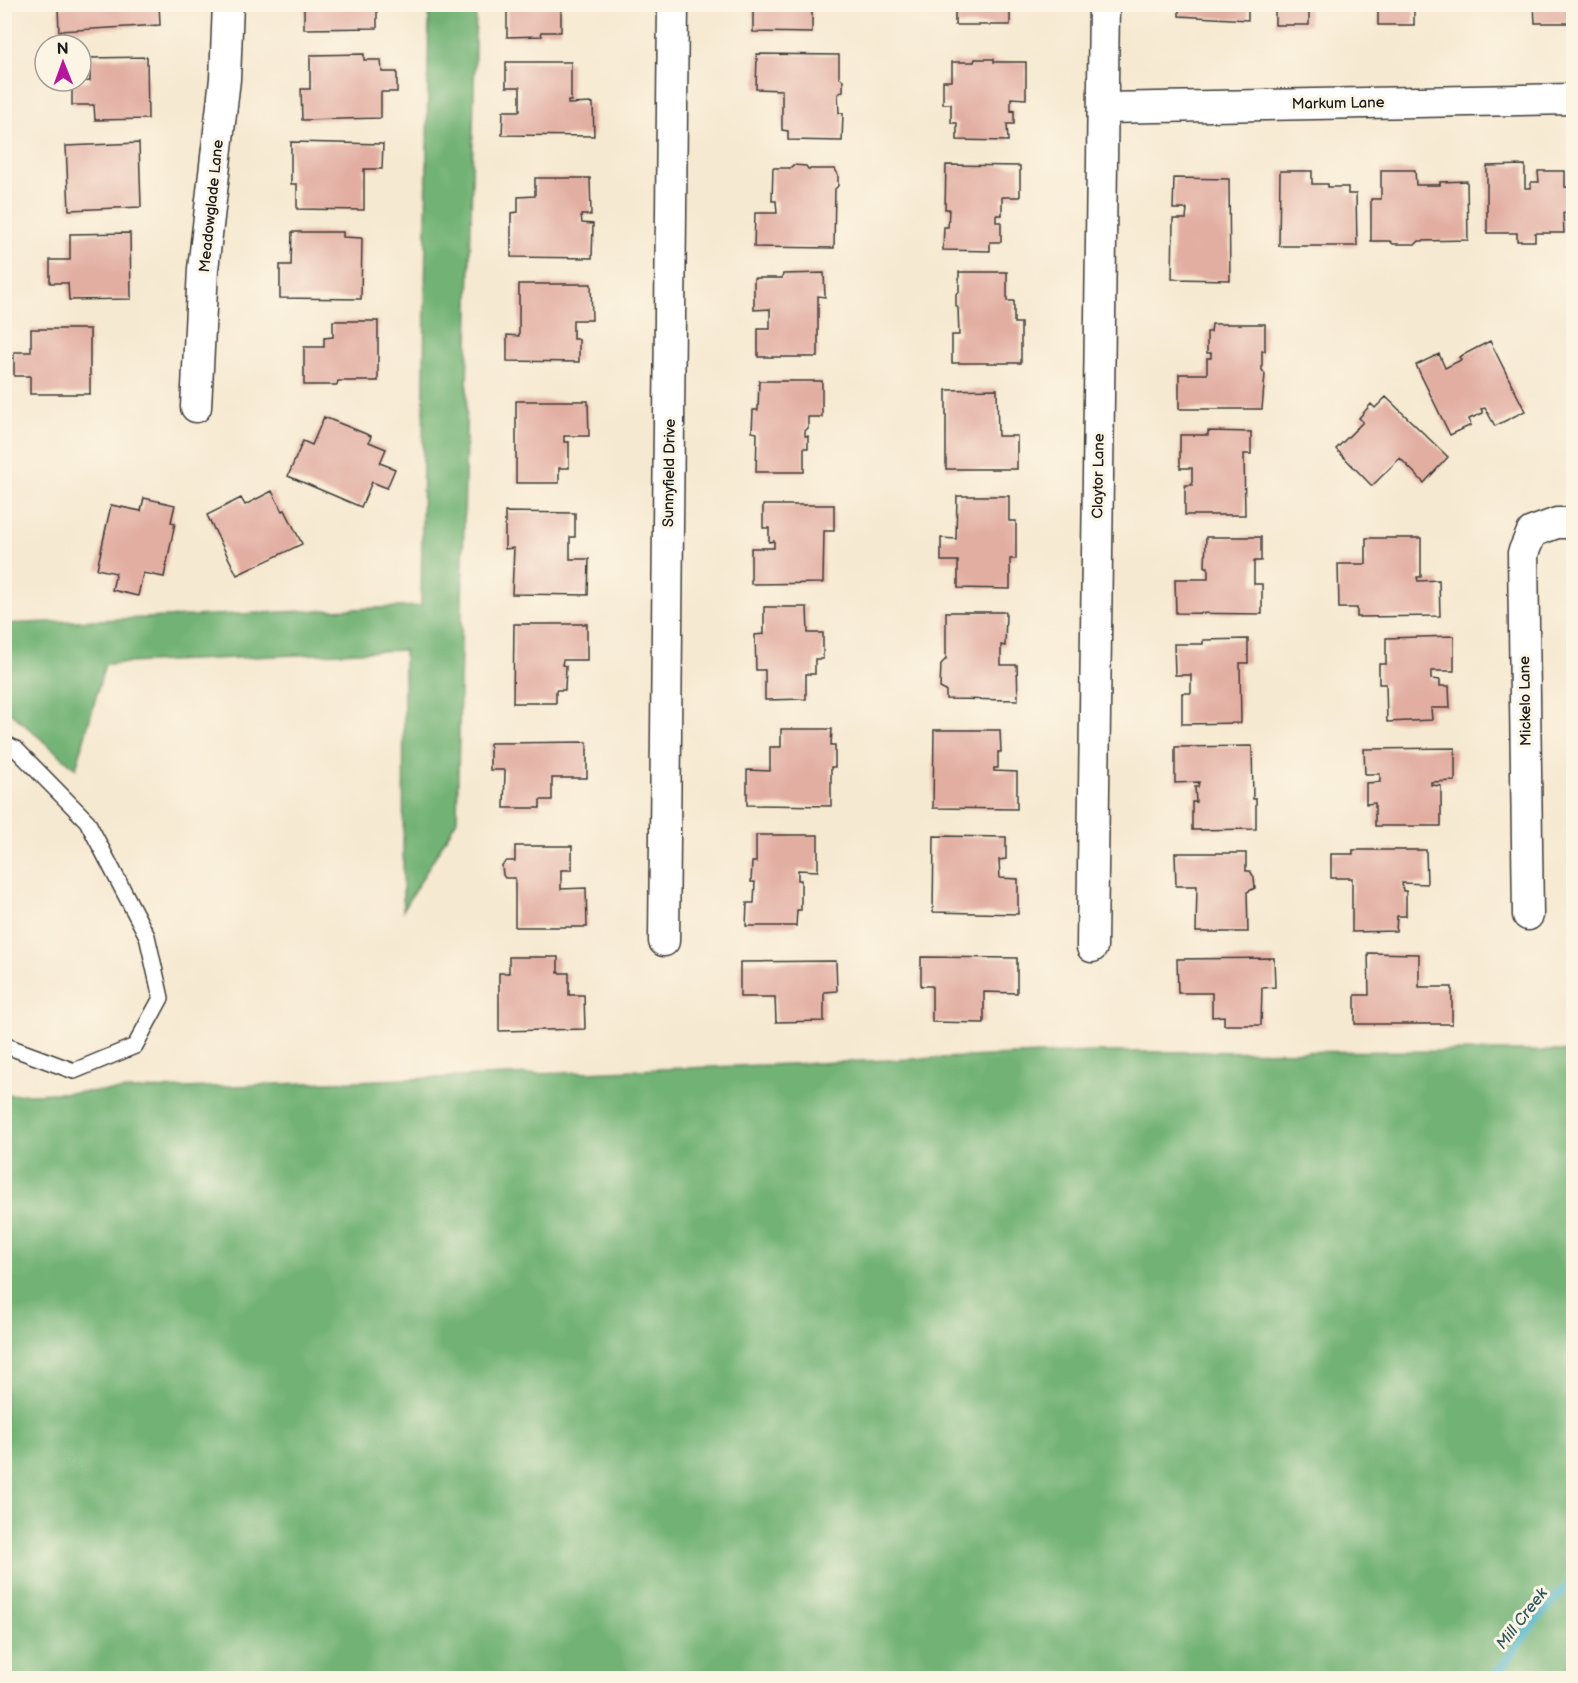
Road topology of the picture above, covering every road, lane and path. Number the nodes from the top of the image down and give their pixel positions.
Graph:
1 (228, 4) edge
2 (673, 4) edge
3 (1104, 4) edge
4 (1574, 99) edge
5 (1103, 108) junction
6 (196, 407) dead end
7 (1574, 523) edge
8 (4, 743) edge
9 (1528, 915) dead end
10 (664, 941) dead end
11 (1092, 947) dead end
12 (4, 1045) edge

1 - 6 street, Meadowglade Lane
2 - 10 street, Sunnyfield Drive
3 - 5 street, Claytor Lane
4 - 5 street, Markum Lane
5 - 11 street, Claytor Lane
7 - 9 street, Mickelo Lane
8 - 12 lane

